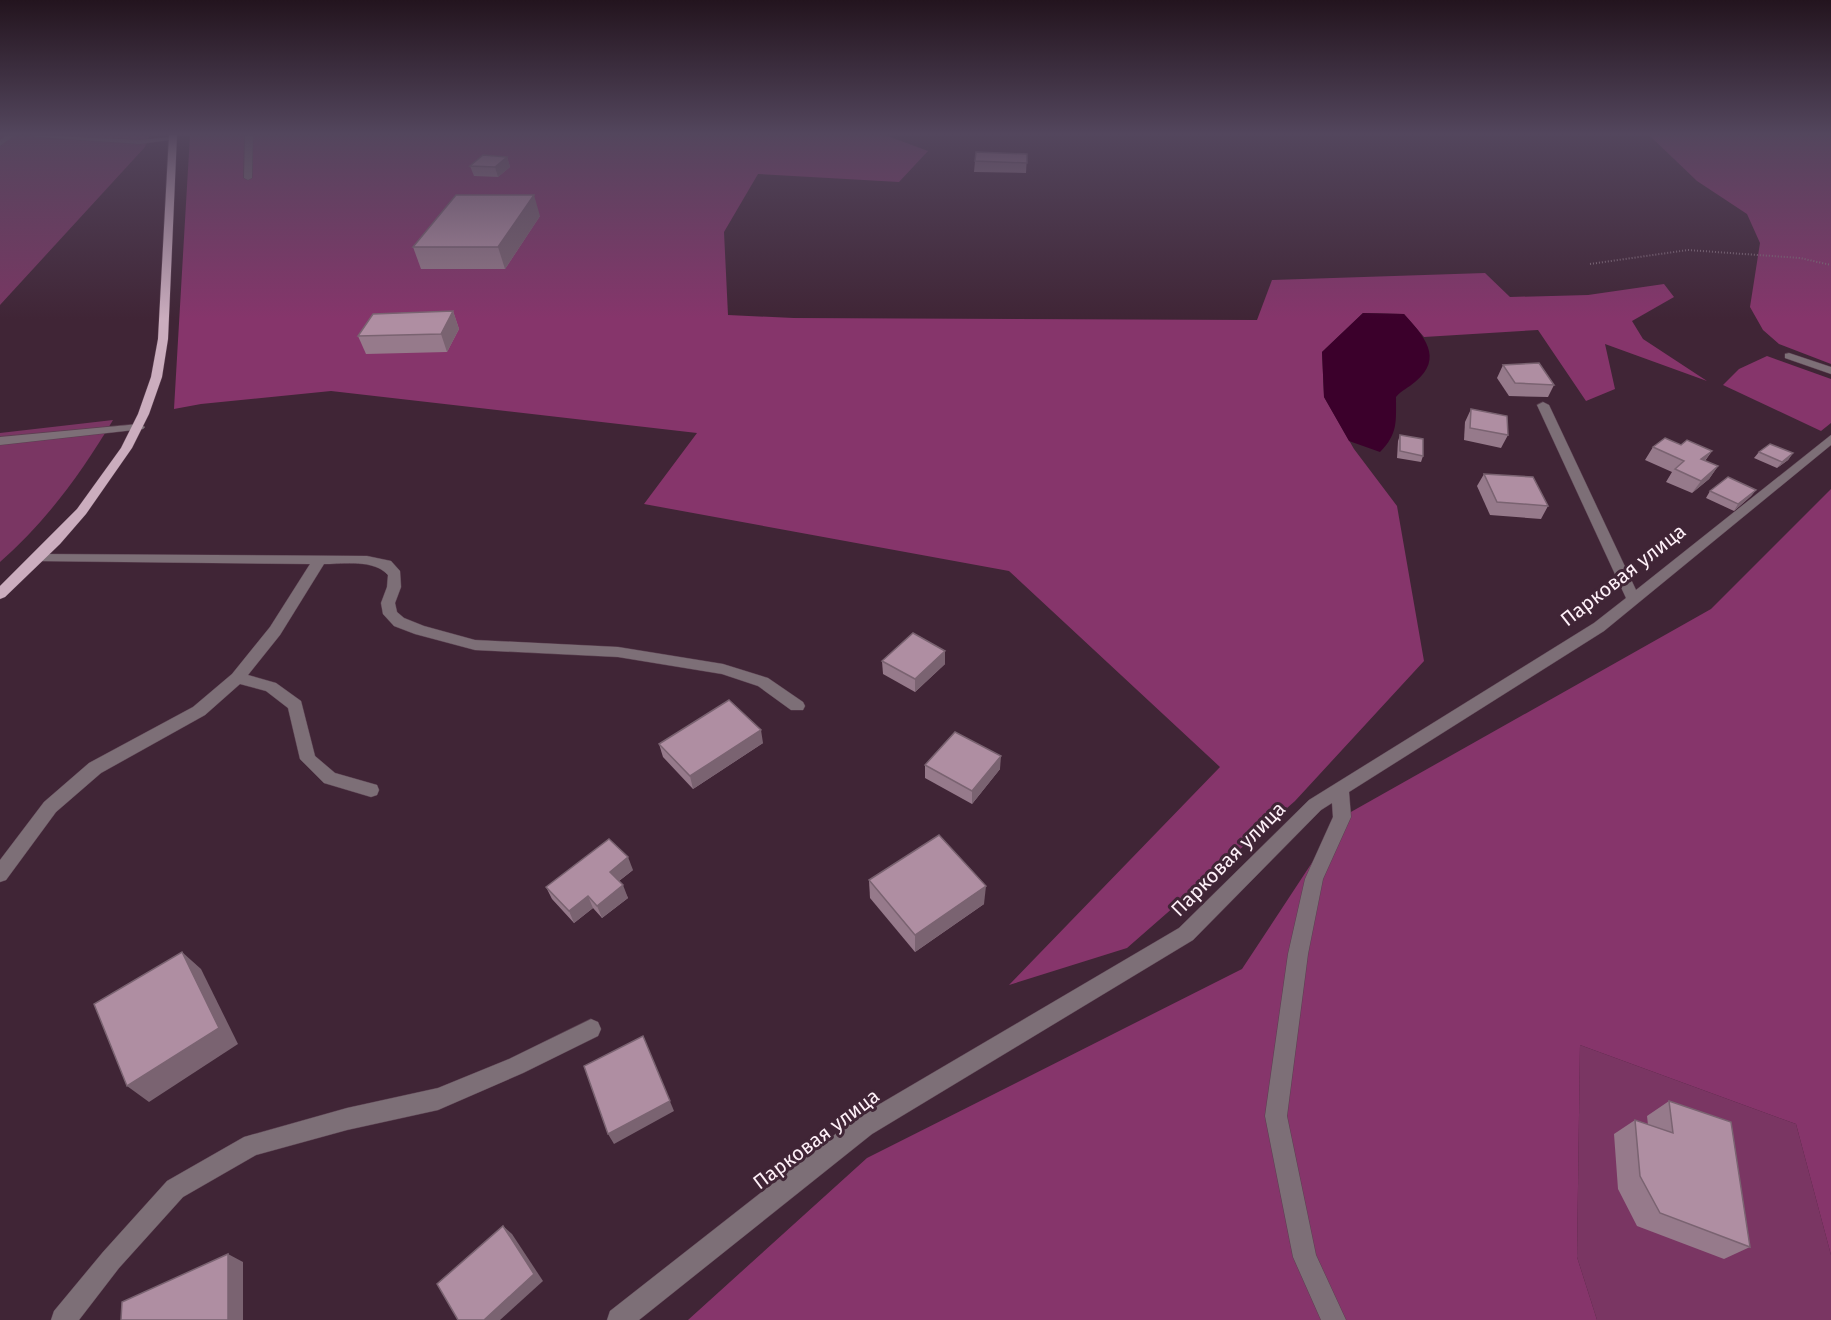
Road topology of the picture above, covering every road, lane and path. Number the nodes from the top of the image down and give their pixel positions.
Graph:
1 (170, 197) edge
2 (1590, 264) dead end
3 (1831, 265) edge
4 (1789, 356) dead end
5 (1831, 371) edge
6 (1543, 405) dead end
7 (139, 427) junction
8 (1831, 439) edge
9 (0, 441) edge
10 (40, 558) junction
11 (320, 559) junction
12 (0, 594) edge
13 (1633, 599) junction
14 (237, 678) junction
15 (797, 706) dead end
16 (1340, 789) junction
17 (371, 790) dead end
18 (0, 874) edge
19 (591, 1029) dead end
20 (63, 1320) edge
21 (619, 1320) edge
22 (1334, 1320) edge

1 - 7 main road
2 - 3 path
4 - 5 street
6 - 13 street
7 - 9 street
7 - 10 main road
8 - 13 street, Парковая улица
10 - 11 street
10 - 12 main road
11 - 14 street
11 - 15 street
13 - 16 street, Парковая улица
14 - 17 street
14 - 18 street
16 - 21 street, Парковая улица
16 - 22 street
19 - 20 street

